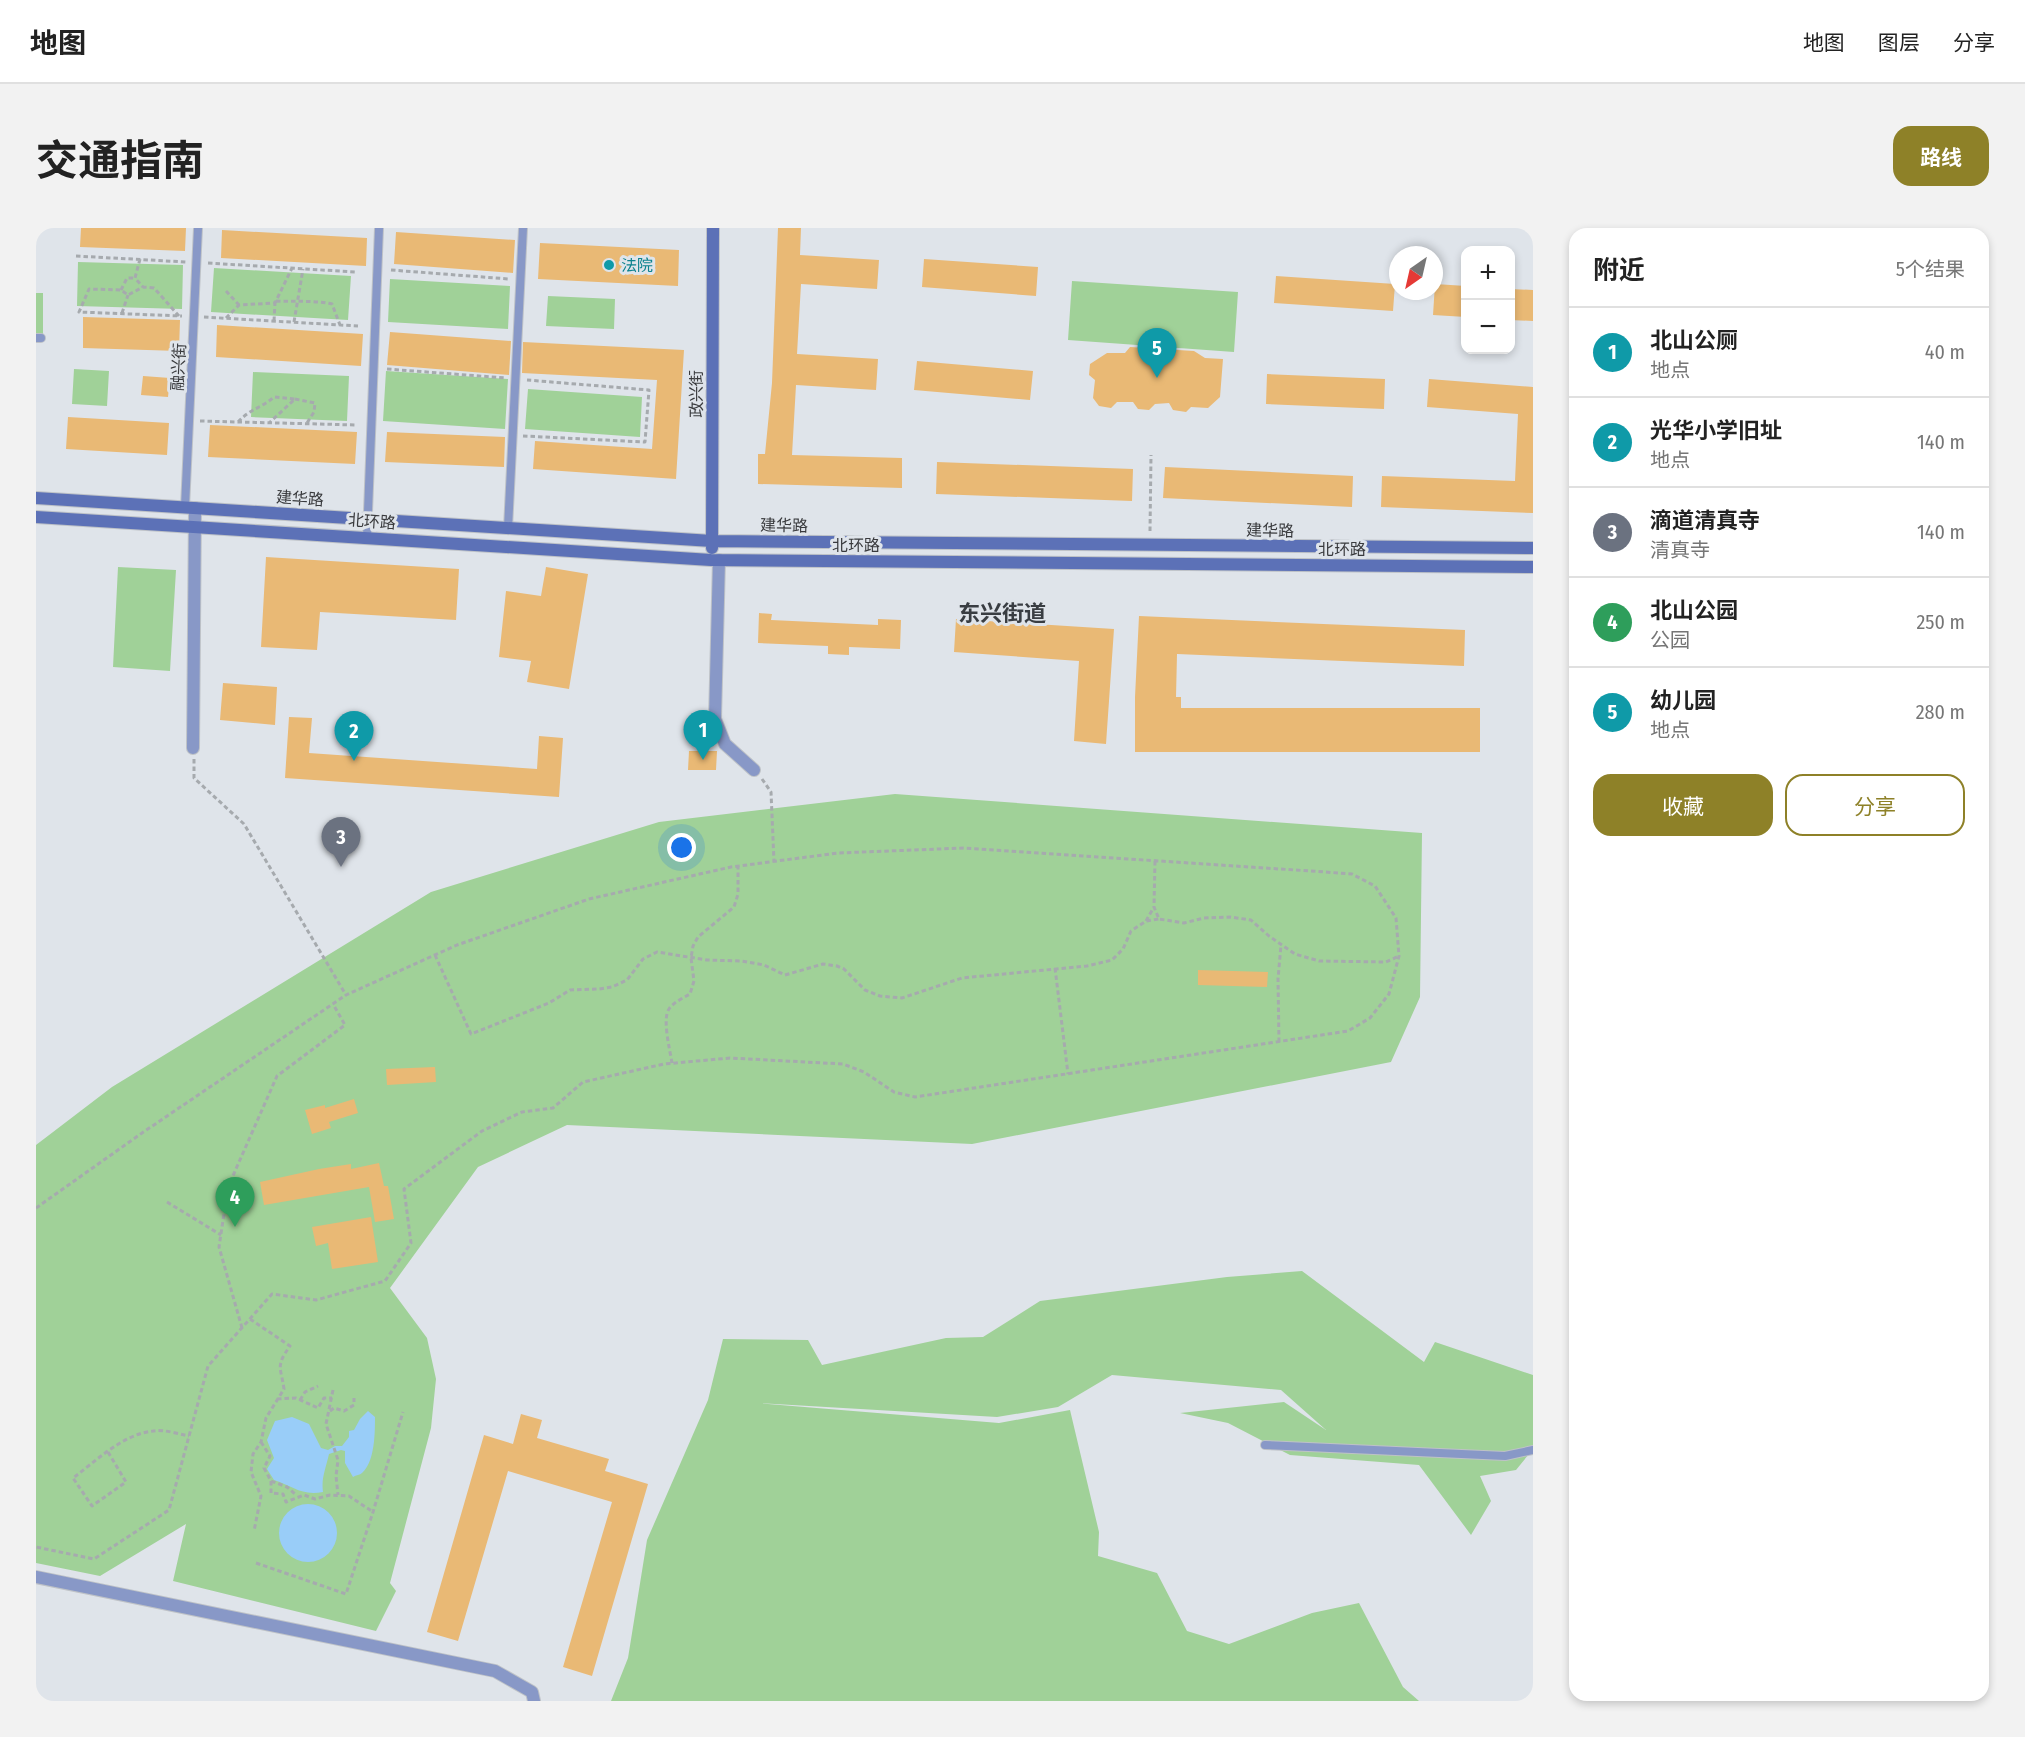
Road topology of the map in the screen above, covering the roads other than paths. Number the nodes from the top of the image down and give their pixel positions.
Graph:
1 (198, 228) edge
2 (379, 228) edge
3 (523, 228) edge
4 (713, 228) edge
5 (36, 498) edge
6 (190, 508) junction
7 (36, 517) edge
8 (367, 519) junction
9 (195, 527) junction
10 (508, 528) junction
11 (367, 538) junction
12 (712, 541) junction
13 (1533, 548) edge
14 (715, 560) junction
15 (1533, 567) edge
16 (194, 748) road end
17 (754, 770) road end
18 (1265, 1445) dead end
19 (1533, 1450) edge
20 (36, 1577) edge
21 (534, 1701) edge

1 - 6 lane, 融兴街
2 - 8 lane
3 - 10 lane
4 - 12 street, 政兴街
5 - 6 street, 建华路
6 - 8 street, 建华路
6 - 9 street
7 - 9 street, 北环路
8 - 10 street, 建华路
8 - 11 lane
9 - 11 street, 北环路
9 - 16 street
10 - 12 street, 建华路
11 - 14 street, 北环路
12 - 13 street, 建华路
12 - 14 street, 政兴街
14 - 15 street, 北环路
14 - 17 street
18 - 19 lane
20 - 21 street

